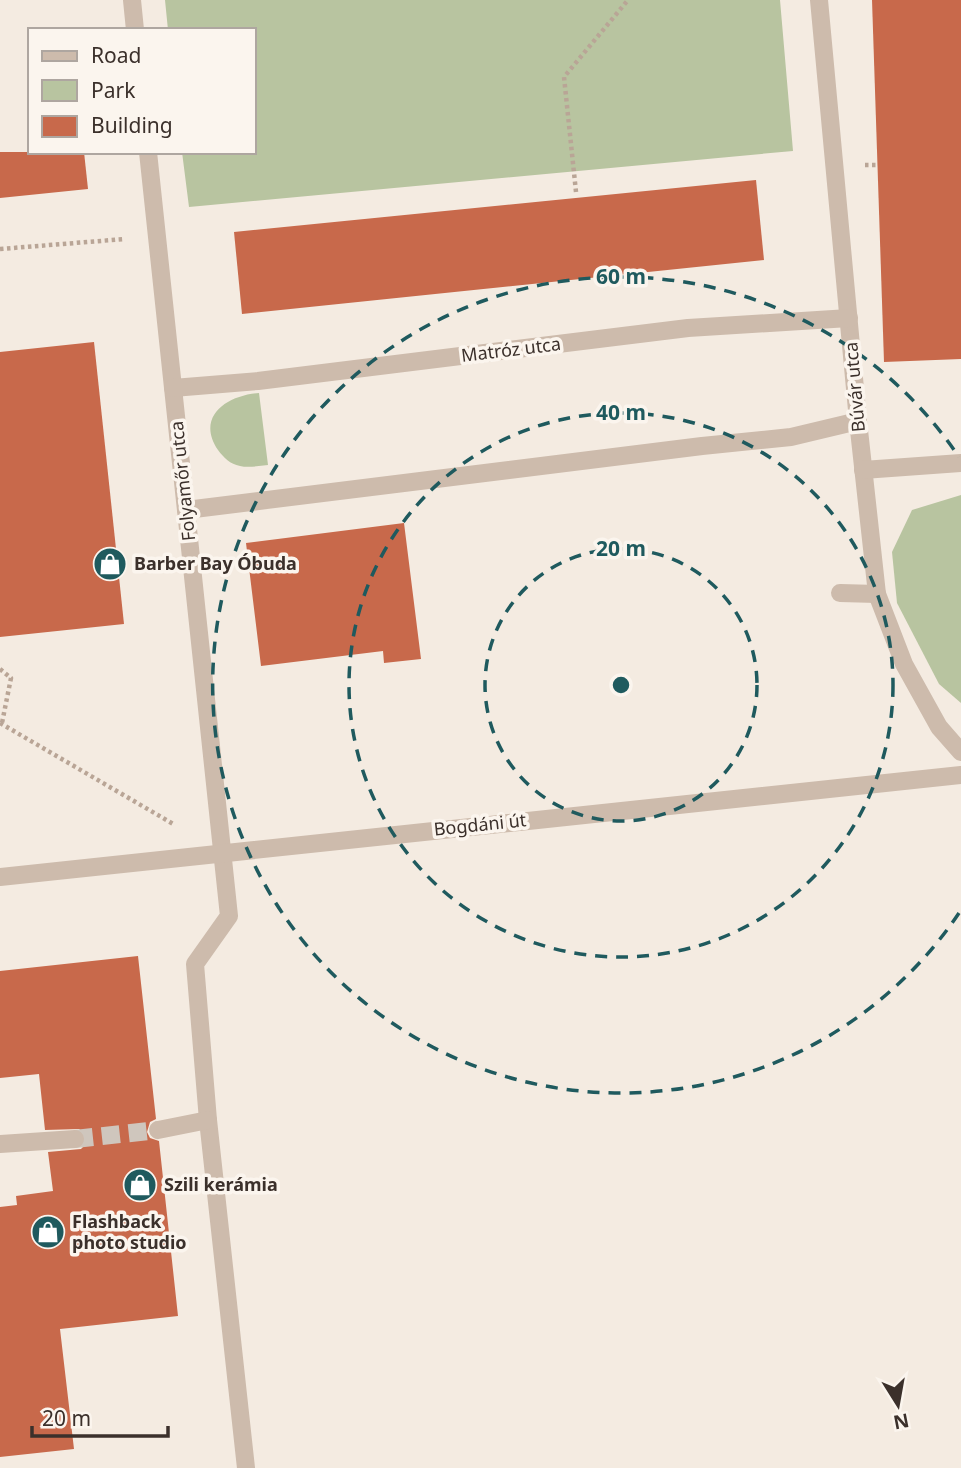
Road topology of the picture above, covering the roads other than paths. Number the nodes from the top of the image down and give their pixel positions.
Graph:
1 (132, 0) edge
2 (819, 0) edge
3 (135, 28) edge
4 (148, 154) edge
5 (849, 318) junction
6 (173, 388) junction
7 (858, 421) junction
8 (961, 463) edge
9 (863, 470) junction
10 (186, 510) junction
11 (840, 593) dead end
12 (877, 594) junction
13 (961, 752) edge
14 (961, 775) edge
15 (221, 852) junction
16 (0, 877) edge
17 (208, 1120) junction
18 (158, 1129) tunnel mouth
19 (75, 1139) tunnel mouth
20 (0, 1144) edge
21 (246, 1468) edge

1 - 3 street
2 - 5 street, Búvár utca
4 - 6 street, Folyamőr utca
5 - 6 street, Matróz utca
5 - 7 street, Búvár utca
6 - 10 street, Folyamőr utca
7 - 9 street, Búvár utca
7 - 10 street
8 - 9 street
9 - 12 street, Búvár utca
10 - 15 street, Folyamőr utca
11 - 12 street
12 - 13 street, Búvár utca
14 - 15 street, Bogdáni út
15 - 16 street, Bogdáni út
15 - 17 street, Folyamőr utca
17 - 18 street
17 - 21 street, Folyamőr utca
19 - 20 street

